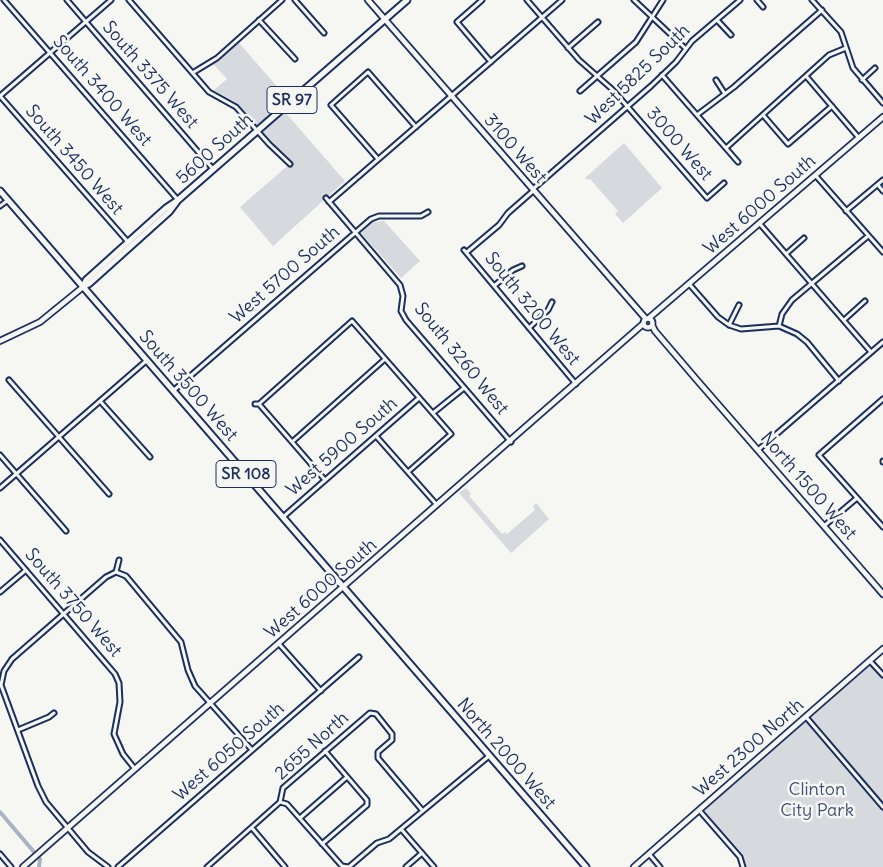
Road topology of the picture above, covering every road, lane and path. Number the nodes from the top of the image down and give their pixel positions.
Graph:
1 (4, 0) edge
2 (67, 0) edge
3 (111, 0) edge
4 (129, 0) edge
5 (282, 0) edge
6 (294, 0) edge
7 (368, 0) edge
8 (407, 0) edge
9 (482, 0) edge
10 (527, 0) edge
11 (562, 0) edge
12 (634, 0) edge
13 (662, 0) edge
14 (740, 0) edge
15 (757, 0) edge
16 (812, 0) edge
17 (763, 7) dead end
18 (822, 10) junction
19 (652, 17) junction
20 (542, 18) junction
21 (385, 19) junction
22 (259, 20) junction
23 (717, 20) junction
24 (86, 22) junction
25 (598, 22) dead end
26 (324, 34) dead end
27 (731, 35) dead end
28 (568, 48) junction
29 (685, 48) junction
30 (846, 48) junction
31 (50, 53) junction
32 (295, 60) dead end
33 (491, 62) junction
34 (875, 68) dead end
35 (194, 72) junction
36 (599, 75) junction
37 (662, 75) junction
38 (806, 76) junction
39 (716, 80) dead end
40 (862, 80) junction
41 (580, 91) dead end
42 (725, 94) junction
43 (0, 96) edge
44 (451, 96) junction
45 (883, 103) edge
46 (832, 106) junction
47 (628, 107) junction
48 (763, 114) junction
49 (697, 115) junction
50 (883, 117) edge
51 (416, 126) junction
52 (257, 131) junction
53 (859, 138) junction
54 (726, 148) junction
55 (378, 159) junction
56 (738, 162) dead end
57 (290, 164) dead end
58 (214, 169) junction
59 (816, 176) junction
60 (883, 180) edge
61 (724, 183) dead end
62 (878, 185) junction
63 (533, 190) junction
64 (0, 191) edge
65 (883, 191) edge
66 (8, 200) junction
67 (178, 200) junction
68 (327, 200) joint
69 (0, 206) edge
70 (846, 211) junction
71 (428, 212) dead end
72 (760, 224) junction
73 (355, 232) junction
74 (868, 236) junction
75 (804, 238) dead end
76 (128, 242) junction
77 (466, 251) joint
78 (882, 251) edge
79 (786, 254) junction
80 (522, 266) dead end
81 (811, 283) junction
82 (690, 285) junction
83 (83, 286) junction
84 (494, 286) junction
85 (865, 301) dead end
86 (552, 302) dead end
87 (739, 304) dead end
88 (844, 320) junction
89 (648, 322) junction
90 (729, 325) junction
91 (779, 326) junction
92 (529, 328) junction
93 (0, 341) edge
94 (883, 342) edge
95 (872, 352) junction
96 (385, 359) junction
97 (147, 360) junction
98 (9, 380) dead end
99 (839, 380) junction
100 (576, 384) junction
101 (464, 388) junction
102 (173, 391) junction
103 (419, 398) junction
104 (883, 399) edge
105 (100, 401) junction
106 (433, 414) junction
107 (376, 436) junction
108 (59, 437) junction
109 (292, 442) junction
110 (511, 442) junction
111 (758, 450) junction
112 (0, 455) edge
113 (150, 457) dead end
114 (408, 472) junction
115 (16, 474) junction
116 (325, 480) junction
117 (0, 488) edge
118 (109, 494) dead end
119 (857, 498) junction
120 (438, 506) junction
121 (283, 517) junction
122 (824, 526) junction
123 (883, 527) edge
124 (66, 531) dead end
125 (0, 540) edge
126 (119, 560) dead end
127 (26, 570) junction
128 (116, 572) junction
129 (343, 588) junction
130 (0, 592) edge
131 (883, 594) edge
132 (64, 614) junction
133 (279, 644) junction
134 (883, 650) edge
135 (359, 657) dead end
136 (405, 659) joint
137 (870, 661) junction
138 (883, 676) edge
139 (1, 685) edge
140 (321, 691) junction
141 (210, 704) junction
142 (54, 713) dead end
143 (806, 717) junction
144 (18, 730) junction
145 (252, 750) junction
146 (325, 751) junction
147 (489, 756) junction
148 (135, 769) junction
149 (347, 777) junction
150 (280, 802) junction
151 (883, 807) edge
152 (422, 810) junction
153 (699, 810) junction
154 (300, 818) junction
155 (68, 828) junction
156 (252, 828) junction
157 (401, 829) junction
158 (322, 844) junction
159 (422, 853) junction
160 (0, 854) edge
161 (649, 854) junction
162 (342, 866) edge
163 (12, 867) edge
164 (23, 867) edge
165 (108, 867) edge
166 (118, 867) edge
167 (207, 867) edge
168 (285, 867) edge
169 (406, 867) edge
170 (434, 867) edge
171 (586, 867) edge
172 (634, 867) edge
173 (660, 867) edge
174 (743, 867) edge

1 - 31 street, South 3400 West
2 - 24 street, South 3375 West
3 - 24 street
4 - 35 street
5 - 22 street
6 - 26 street
7 - 21 street, 3100 West
8 - 21 main road, 5600 South / SR 97
9 - 33 street
10 - 20 street, 3000 West
11 - 20 street, West 5700 South
12 - 19 street
13 - 19 street
14 - 23 street, West 5825 South
15 - 17 street
16 - 18 street
18 - 30 street
18 - 42 street
19 - 29 street
19 - 36 street
20 - 28 street, 3000 West
20 - 33 street, West 5700 South
21 - 44 street, 3100 West
21 - 52 main road, 5600 South / SR 97
22 - 32 street
22 - 35 street
23 - 27 street
23 - 29 street, West 5825 South
24 - 31 street
24 - 58 street, South 3375 West
25 - 28 street
28 - 36 street, 3000 West
29 - 37 street, West 5825 South
30 - 38 street
30 - 40 street
31 - 43 street
31 - 67 street, South 3400 West
33 - 44 street, West 5700 South
34 - 40 street
35 - 52 street
36 - 41 street
36 - 47 street, 3000 West
37 - 47 street, West 5825 South
37 - 49 street
38 - 46 street
38 - 48 street
39 - 42 street
40 - 45 street
42 - 49 street
43 - 76 street, South 3450 West
44 - 51 street, West 5700 South
44 - 63 street, 3100 West
46 - 48 street
46 - 53 street
47 - 61 street, 3000 West
47 - 63 street, West 5825 South
48 - 54 street
49 - 54 street
50 - 53 street, West 6000 South
51 - 55 street, West 5700 South
51 - 55 street
52 - 57 street
52 - 58 main road, 5600 South / SR 97
53 - 59 street, West 6000 South
54 - 56 street
55 - 68 street, West 5700 South
58 - 67 main road, 5600 South / SR 97
59 - 70 street
59 - 72 street, West 6000 South
60 - 62 street
62 - 65 street
62 - 70 street
63 - 77 street, West 5825 South
63 - 89 street, 3100 West
64 - 66 main road, SR 108
66 - 69 street
66 - 83 main road, South 3500 West / SR 108
67 - 76 main road, 5600 South / SR 97
67 - 83 main road, 5600 South / SR 97
68 - 73 street, South 3260 West
70 - 74 street
71 - 73 street, West 5700 South
72 - 79 street
72 - 82 street, West 6000 South
73 - 101 street, South 3260 West
73 - 102 street, West 5700 South
74 - 78 street
74 - 81 street
75 - 79 street
76 - 83 main road, 5600 South / SR 97
77 - 84 street, South 3200 West
79 - 81 street
80 - 84 street
81 - 88 street
81 - 91 street
82 - 89 street, West 6000 South
82 - 90 street
83 - 93 street, SR 97
83 - 97 main road, South 3500 West / SR 108
84 - 92 street, South 3200 West
85 - 88 street
86 - 92 street
87 - 90 street
88 - 95 street
89 - 100 street, West 6000 South
89 - 111 street, North 1500 West
90 - 91 street
91 - 99 street
92 - 100 street, South 3200 West
94 - 95 street
95 - 99 street
96 - 103 street
96 - 109 street
96 - 109 street
97 - 102 main road, South 3500 West / SR 108
97 - 105 street
98 - 108 street
99 - 111 street
100 - 110 street, West 6000 South
101 - 106 street
101 - 110 street, South 3260 West
102 - 121 main road, South 3500 West / SR 108
103 - 106 street
103 - 107 street, West 5900 South
104 - 119 street
105 - 108 street
105 - 113 street
106 - 114 street
107 - 114 street
107 - 116 street, West 5900 South
108 - 115 street
108 - 118 street
109 - 116 street
110 - 120 street, West 6000 South
111 - 122 street, North 1500 West
112 - 115 street
114 - 120 street
115 - 117 street
115 - 124 street
116 - 121 street, West 5900 South
119 - 122 street
119 - 123 street
120 - 129 street, West 6000 South
121 - 129 main road, South 3500 West / SR 108
122 - 131 street, North 1500 West
125 - 127 street, South 3750 West
126 - 128 street
127 - 130 street
127 - 132 street, South 3750 West
128 - 132 street
128 - 141 street
129 - 133 street, West 6000 South
129 - 136 main road, South 3500 West / SR 108
132 - 139 street
132 - 148 street, South 3750 West
133 - 140 street
133 - 141 street, West 6000 South
134 - 137 street, West 2300 North
135 - 140 street, West 6050 South
136 - 147 main road, North 2000 West / SR 108
137 - 138 street
137 - 143 street, West 2300 North
139 - 144 street
140 - 145 street, West 6050 South
141 - 145 street
141 - 148 street, West 6000 South
142 - 144 street
143 - 151 street
143 - 153 street, West 2300 North
144 - 155 street
145 - 166 street, West 6050 South
146 - 149 street
146 - 150 street, 2655 North
146 - 152 street, 2655 North
147 - 152 street
147 - 171 main road, North 2000 West / SR 108
148 - 155 street, West 6000 South
149 - 154 street
149 - 158 street
150 - 154 street
150 - 156 street, 2655 North
152 - 157 street
153 - 161 street, West 2300 North
153 - 174 street
154 - 158 street
155 - 164 street, West 6000 South
155 - 165 street
156 - 167 street, 2655 North
156 - 168 street
157 - 159 street
157 - 162 street
158 - 162 street
159 - 169 street
159 - 170 street
160 - 163 street
161 - 172 street, West 2300 North
161 - 173 street

